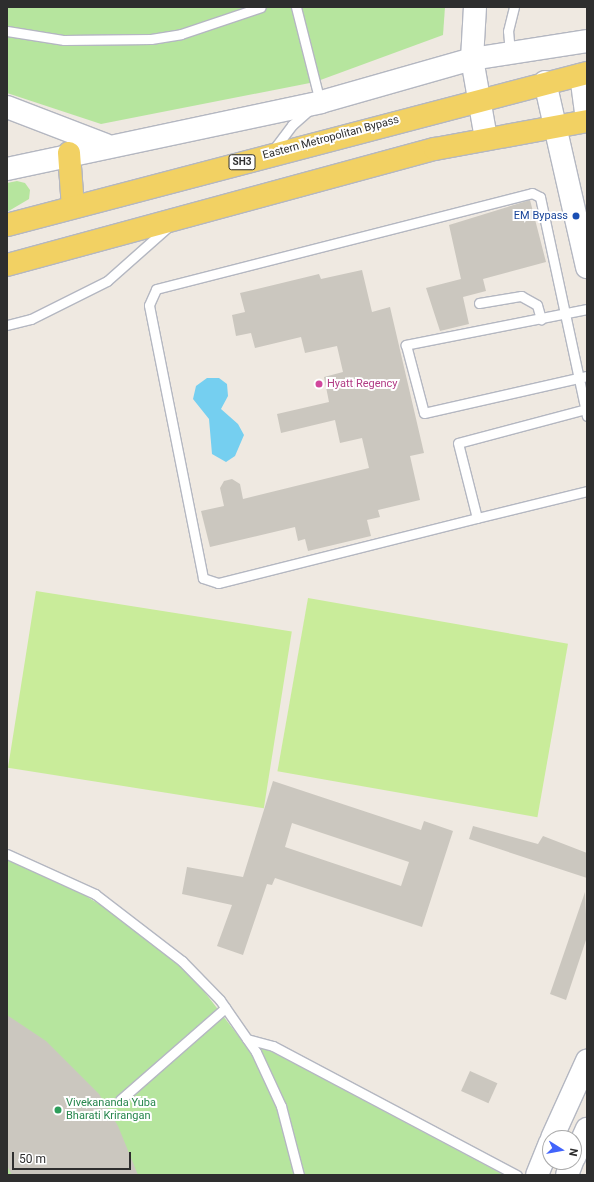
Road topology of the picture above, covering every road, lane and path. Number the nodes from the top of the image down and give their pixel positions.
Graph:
1 (261, 7) edge
2 (296, 7) edge
3 (475, 7) edge
4 (514, 7) edge
5 (7, 31) edge
6 (587, 41) edge
7 (510, 54) junction
8 (472, 59) junction
9 (584, 74) edge
10 (545, 82) junction
11 (477, 99) junction
12 (321, 102) junction
13 (7, 106) edge
14 (587, 120) edge
15 (554, 127) junction
16 (486, 138) junction
17 (106, 145) junction
18 (69, 153) junction
19 (270, 154) junction
20 (7, 168) edge
21 (73, 207) junction
22 (177, 219) junction
23 (7, 225) edge
24 (7, 265) edge
25 (587, 267) edge
26 (479, 303) dead end
27 (587, 309) edge
28 (565, 313) junction
29 (541, 319) junction
30 (7, 325) edge
31 (583, 377) edge
32 (586, 412) edge
33 (587, 490) edge
34 (477, 518) junction
35 (7, 854) edge
36 (225, 1008) junction
37 (247, 1039) junction
38 (587, 1061) edge
39 (120, 1100) dead end
40 (587, 1129) edge
41 (556, 1130) edge
42 (582, 1140) edge
43 (542, 1163) edge
44 (299, 1175) edge
45 (517, 1175) edge
46 (537, 1175) edge

1 - 5 lane
2 - 12 lane
3 - 8 street
4 - 7 lane
6 - 7 street
7 - 8 street
8 - 11 street
8 - 12 street
9 - 10 main road, Eastern Metropolitan Bypass / SH3
9 - 14 street
10 - 11 main road, Eastern Metropolitan Bypass / SH3
10 - 15 street
11 - 16 street
11 - 19 main road, Eastern Metropolitan Bypass / SH3
12 - 17 street
12 - 19 lane
13 - 17 street
14 - 15 main road
15 - 16 main road
15 - 25 street
16 - 22 main road
17 - 18 street
18 - 20 street
18 - 21 main road
19 - 21 main road, Eastern Metropolitan Bypass / SH3
21 - 23 main road, Eastern Metropolitan Bypass / SH3
22 - 24 main road
22 - 30 lane
26 - 29 lane
27 - 28 lane
28 - 29 lane
28 - 31 lane
28 - 34 lane
29 - 31 lane
31 - 32 lane
32 - 34 lane
33 - 34 lane
35 - 36 lane
36 - 37 lane
36 - 39 lane
37 - 44 lane
37 - 45 lane
38 - 41 street
40 - 42 street
43 - 46 street

